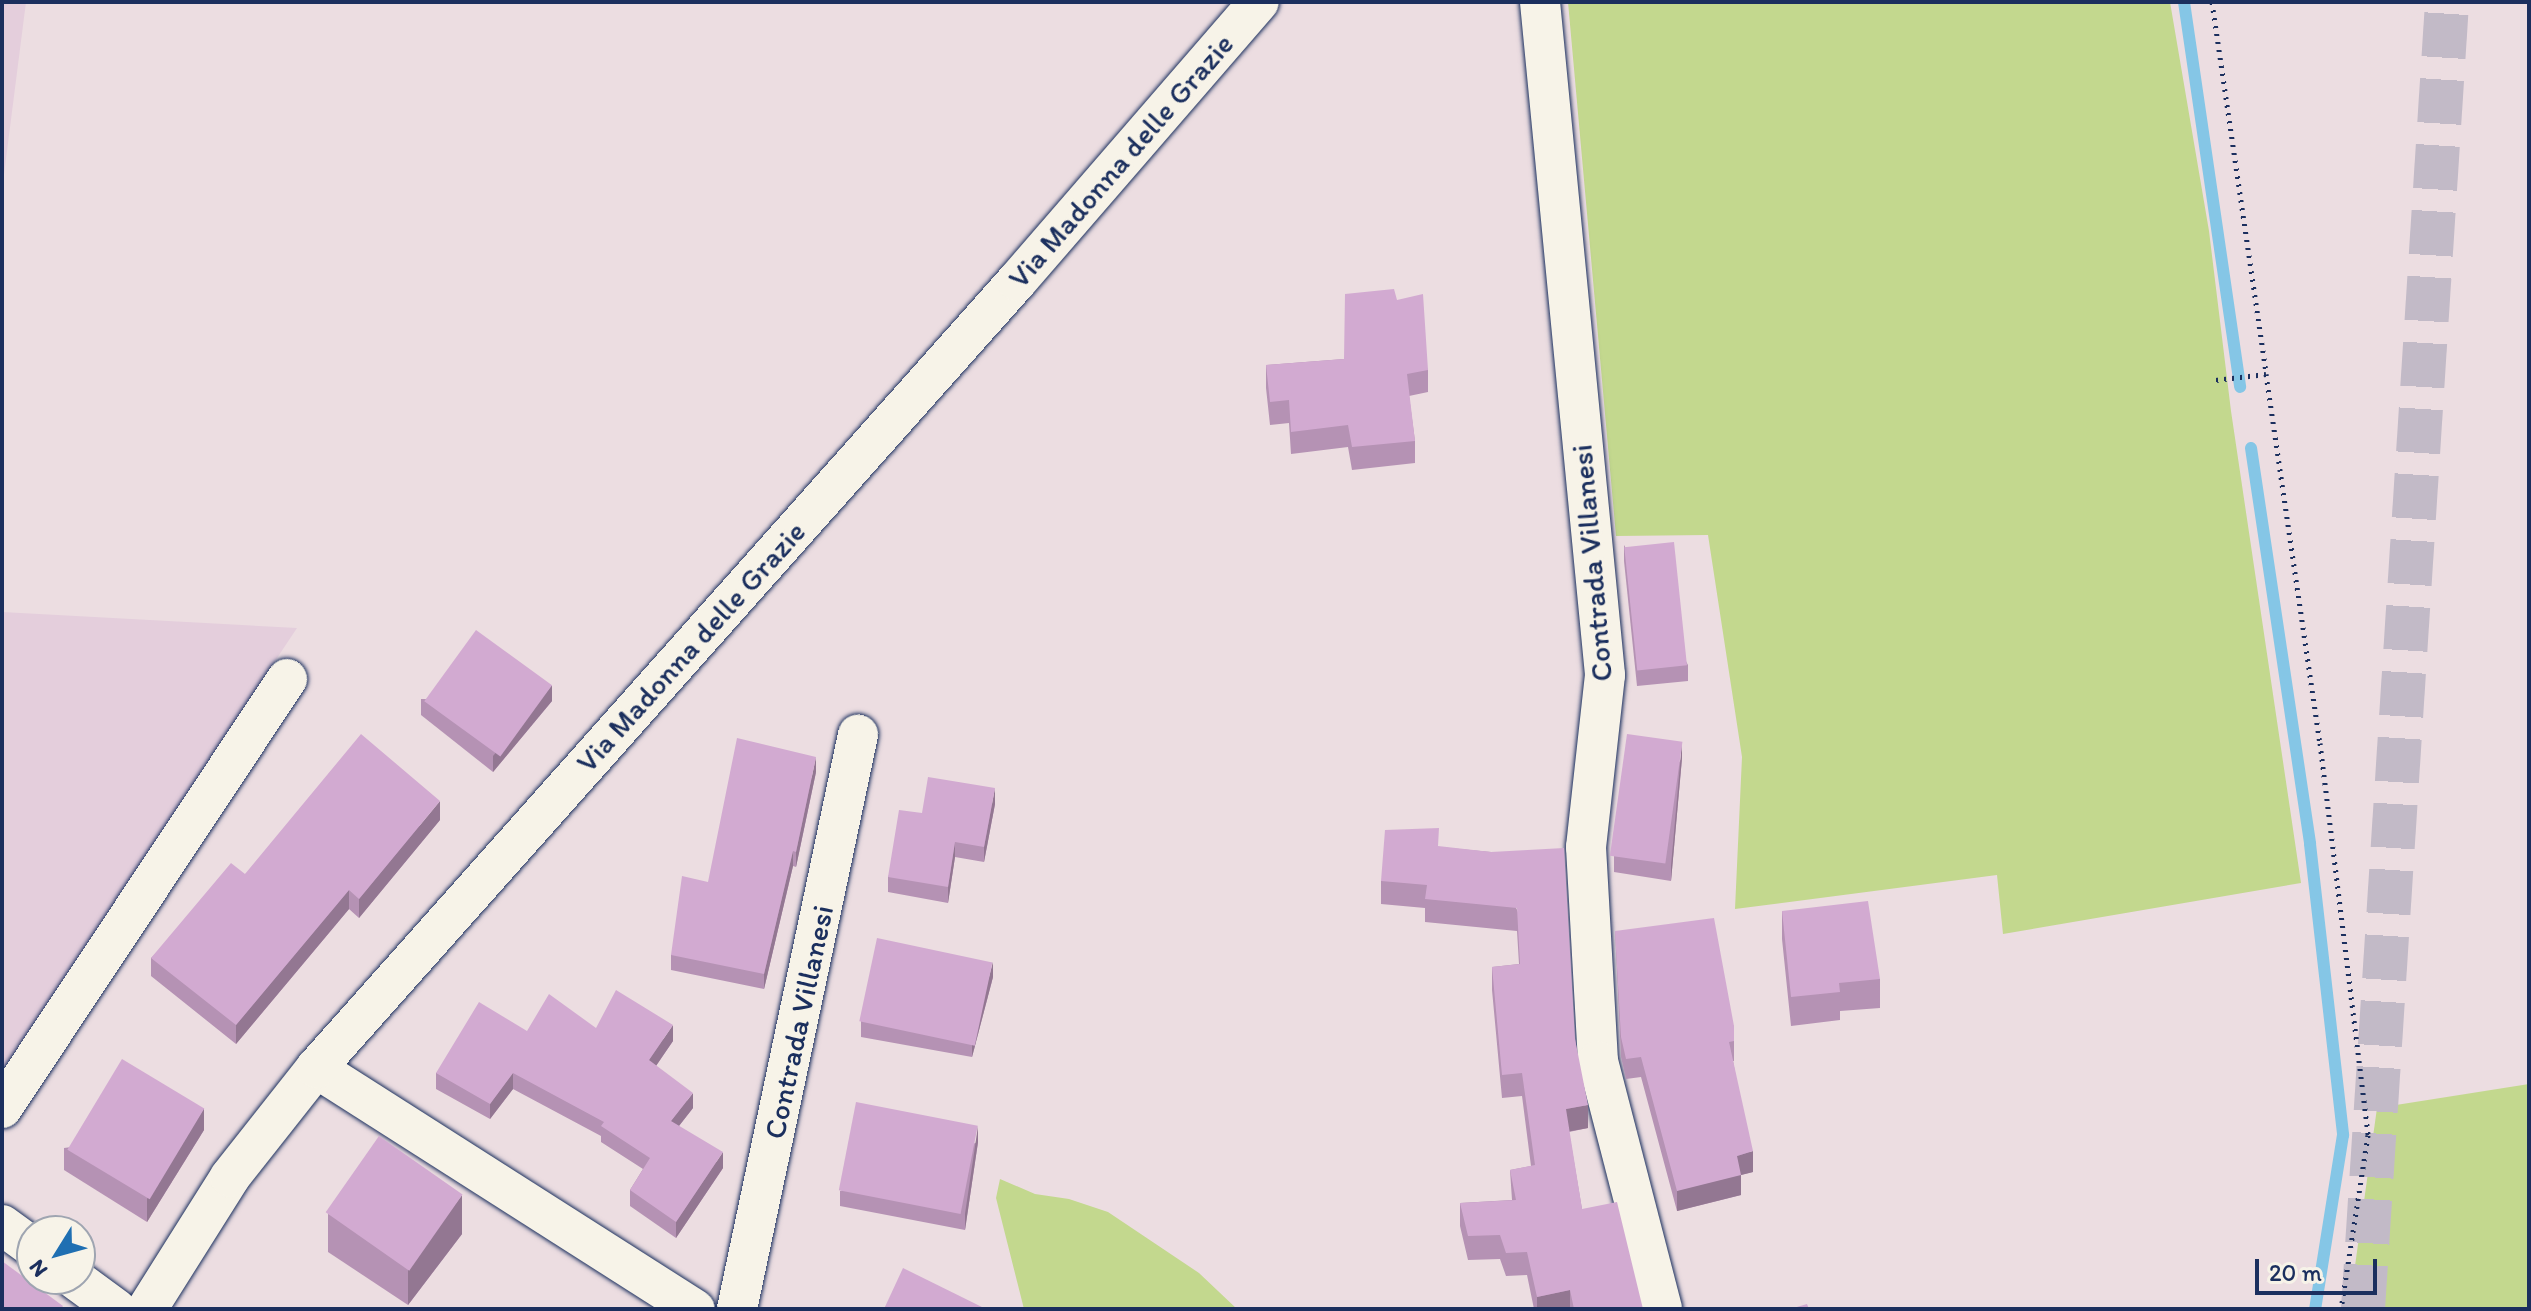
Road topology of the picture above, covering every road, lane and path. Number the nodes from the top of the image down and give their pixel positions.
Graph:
1 (1259, 2) edge
2 (1540, 2) edge
3 (2212, 2) edge
4 (2264, 374) junction
5 (2215, 380) dead end
6 (287, 679) dead end
7 (858, 735) dead end
8 (316, 1068) junction
9 (2, 1108) edge
10 (96, 1294) edge
11 (116, 1309) edge
12 (147, 1309) edge
13 (695, 1309) edge
14 (737, 1309) edge
15 (1662, 1309) edge
16 (2341, 1309) edge

1 - 8 street, Via Madonna delle Grazie
2 - 15 street, Contrada Villanesi
3 - 4 path
4 - 5 path
4 - 16 path
6 - 9 street
7 - 14 street, Contrada Villanesi
8 - 12 street, Via Madonna delle Grazie
8 - 13 street
10 - 11 street

